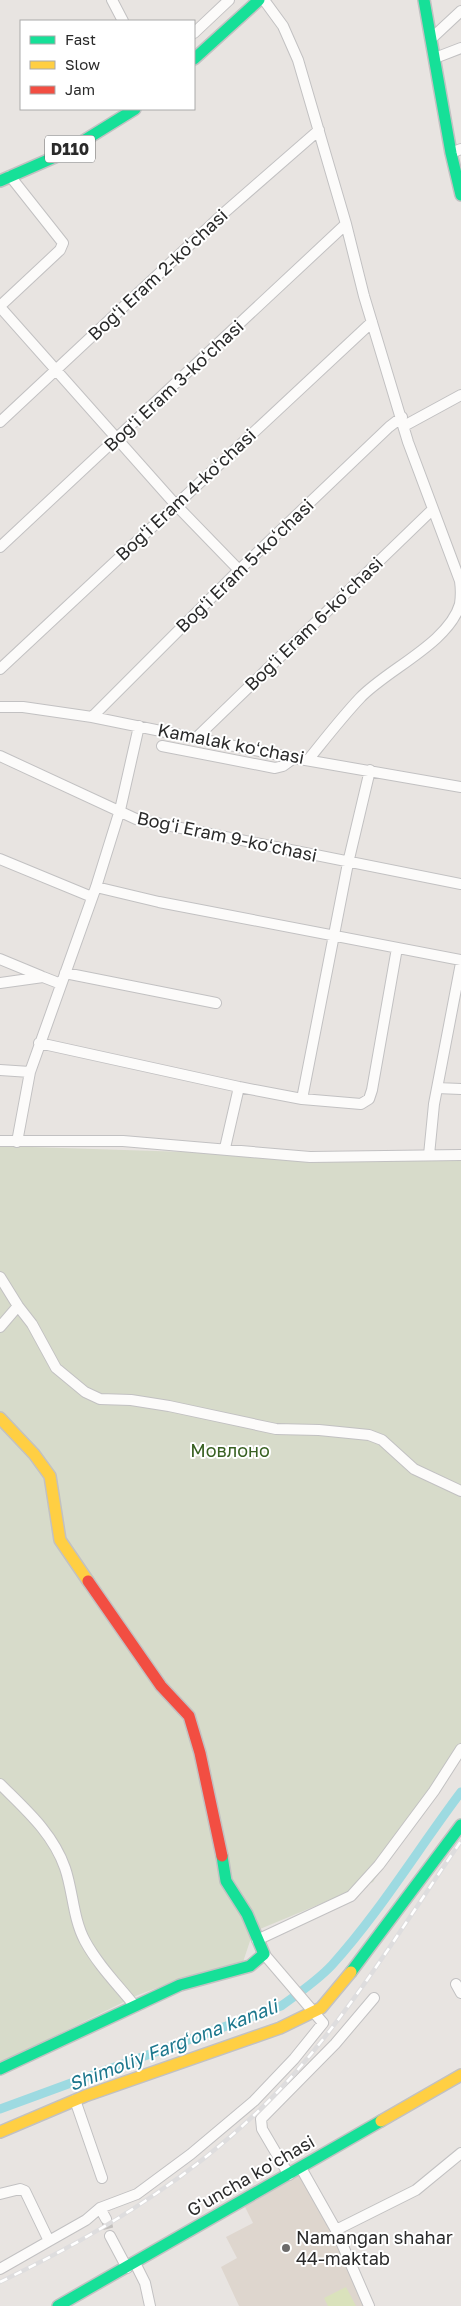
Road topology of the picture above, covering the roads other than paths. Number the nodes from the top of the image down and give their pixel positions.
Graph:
1 (112, 0) edge
2 (229, 0) edge
3 (259, 0) edge
4 (264, 0) edge
5 (424, 0) edge
6 (461, 11) edge
7 (122, 20) edge
8 (195, 32) edge
9 (432, 38) junction
10 (461, 48) edge
11 (195, 58) edge
12 (435, 58) junction
13 (133, 110) edge
14 (318, 130) junction
15 (456, 151) edge
16 (5, 178) edge
17 (461, 195) edge
18 (346, 224) junction
19 (0, 307) edge
20 (372, 322) junction
21 (56, 370) junction
22 (461, 395) edge
23 (403, 421) junction
24 (0, 422) edge
25 (118, 438) junction
26 (175, 504) junction
27 (432, 510) junction
28 (0, 546) edge
29 (239, 570) junction
30 (0, 669) edge
31 (0, 707) edge
32 (92, 718) junction
33 (139, 726) junction
34 (196, 738) junction
35 (162, 746) dead end
36 (0, 756) edge
37 (294, 758) junction
38 (308, 760) junction
39 (370, 770) junction
40 (461, 787) edge
41 (120, 810) junction
42 (0, 859) edge
43 (348, 863) junction
44 (461, 884) edge
45 (94, 892) junction
46 (334, 936) junction
47 (397, 948) junction
48 (0, 959) edge
49 (461, 961) edge
50 (65, 973) junction
51 (43, 977) junction
52 (0, 983) edge
53 (61, 984) junction
54 (216, 1003) dead end
55 (39, 1043) junction
56 (0, 1070) edge
57 (30, 1072) junction
58 (239, 1087) junction
59 (437, 1088) junction
60 (461, 1088) edge
61 (302, 1099) junction
62 (0, 1141) edge
63 (17, 1142) junction
64 (225, 1148) junction
65 (429, 1155) junction
66 (461, 1155) edge
67 (0, 1277) edge
68 (18, 1306) junction
69 (0, 1327) edge
70 (0, 1418) edge
71 (461, 1491) edge
72 (461, 1748) edge
73 (0, 1784) edge
74 (461, 1825) edge
75 (257, 1940) junction
76 (264, 1954) junction
77 (374, 1998) dead end
78 (134, 2005) junction
79 (310, 2010) junction
80 (0, 2069) edge
81 (461, 2074) edge
82 (75, 2100) junction
83 (0, 2132) edge
84 (461, 2153) edge
85 (301, 2168) junction
86 (289, 2175) junction
87 (102, 2178) dead end
88 (0, 2194) edge
89 (100, 2208) junction
90 (106, 2219) tunnel mouth
91 (336, 2230) junction
92 (110, 2236) tunnel mouth
93 (49, 2241) junction
94 (131, 2266) junction
95 (0, 2269) edge
96 (79, 2301) edge
97 (58, 2306) edge
98 (150, 2306) edge
99 (369, 2306) edge

1 - 7 street
2 - 8 street
3 - 11 street
4 - 14 street
5 - 9 street
6 - 9 street
9 - 12 street
10 - 12 street
12 - 15 street
13 - 16 street, D110
14 - 18 street
14 - 21 street, Bogʻi Eram 2-koʻchasi
15 - 17 street
16 - 19 street
18 - 20 street
18 - 25 street, Bogʻi Eram 3-koʻchasi
19 - 21 street
20 - 23 street
20 - 26 street, Bogʻi Eram 4-koʻchasi
21 - 24 street, Bogʻi Eram 2-koʻchasi
21 - 25 street
22 - 23 street, Bogʻi Eram 5-koʻchasi
23 - 27 street
23 - 29 street, Bogʻi Eram 5-koʻchasi
25 - 26 street
25 - 28 street, Bogʻi Eram 3-koʻchasi
26 - 29 street
26 - 30 street, Bogʻi Eram 4-koʻchasi
27 - 34 street, Bogʻi Eram 6-koʻchasi
27 - 38 street
29 - 32 street, Bogʻi Eram 5-koʻchasi
31 - 32 street, Kamalak koʻchasi
32 - 33 street, Kamalak koʻchasi
33 - 34 street, Kamalak koʻchasi
33 - 41 street
34 - 37 street, Kamalak koʻchasi
35 - 37 street
36 - 41 street
37 - 38 street, Kamalak koʻchasi
38 - 39 street, Kamalak koʻchasi
39 - 40 street, Kamalak koʻchasi
39 - 43 street
41 - 43 street, Bogʻi Eram 9-koʻchasi
41 - 45 street, Bogʻi Eram 9-koʻchasi
42 - 45 street
43 - 44 street, Bogʻi Eram 9-koʻchasi
43 - 46 street
45 - 46 street
45 - 50 street, Bogʻi Eram 9-koʻchasi
46 - 47 street
46 - 61 street
47 - 49 street
47 - 61 street
48 - 51 street
49 - 59 street
50 - 53 street, Bogʻi Eram 9-koʻchasi
50 - 54 street
51 - 52 street
51 - 53 street
53 - 55 street, Bogʻi Eram 9-koʻchasi
55 - 57 street, Bogʻi Eram 9-koʻchasi
55 - 58 street
56 - 57 street
57 - 63 street, Bogʻi Eram 9-koʻchasi
58 - 61 street
58 - 64 street
59 - 60 street
59 - 65 street
62 - 63 street
63 - 64 street
64 - 65 street
65 - 66 street
67 - 68 street
68 - 69 street
68 - 71 street
70 - 75 street
72 - 75 street
73 - 78 street
74 - 79 street
75 - 76 street
76 - 78 street
76 - 79 street
77 - 86 street
78 - 80 street
79 - 82 street
79 - 89 street
81 - 85 street, G'uncha ko'chasi
82 - 83 street
82 - 87 street
84 - 91 street
85 - 86 street, G'uncha ko'chasi
85 - 91 street
86 - 94 street, G'uncha ko'chasi
88 - 93 street
89 - 90 street
89 - 93 street
91 - 99 street
92 - 94 street
93 - 95 street
94 - 96 street, G'uncha ko'chasi
94 - 98 street
96 - 97 street, G'uncha ko'chasi

